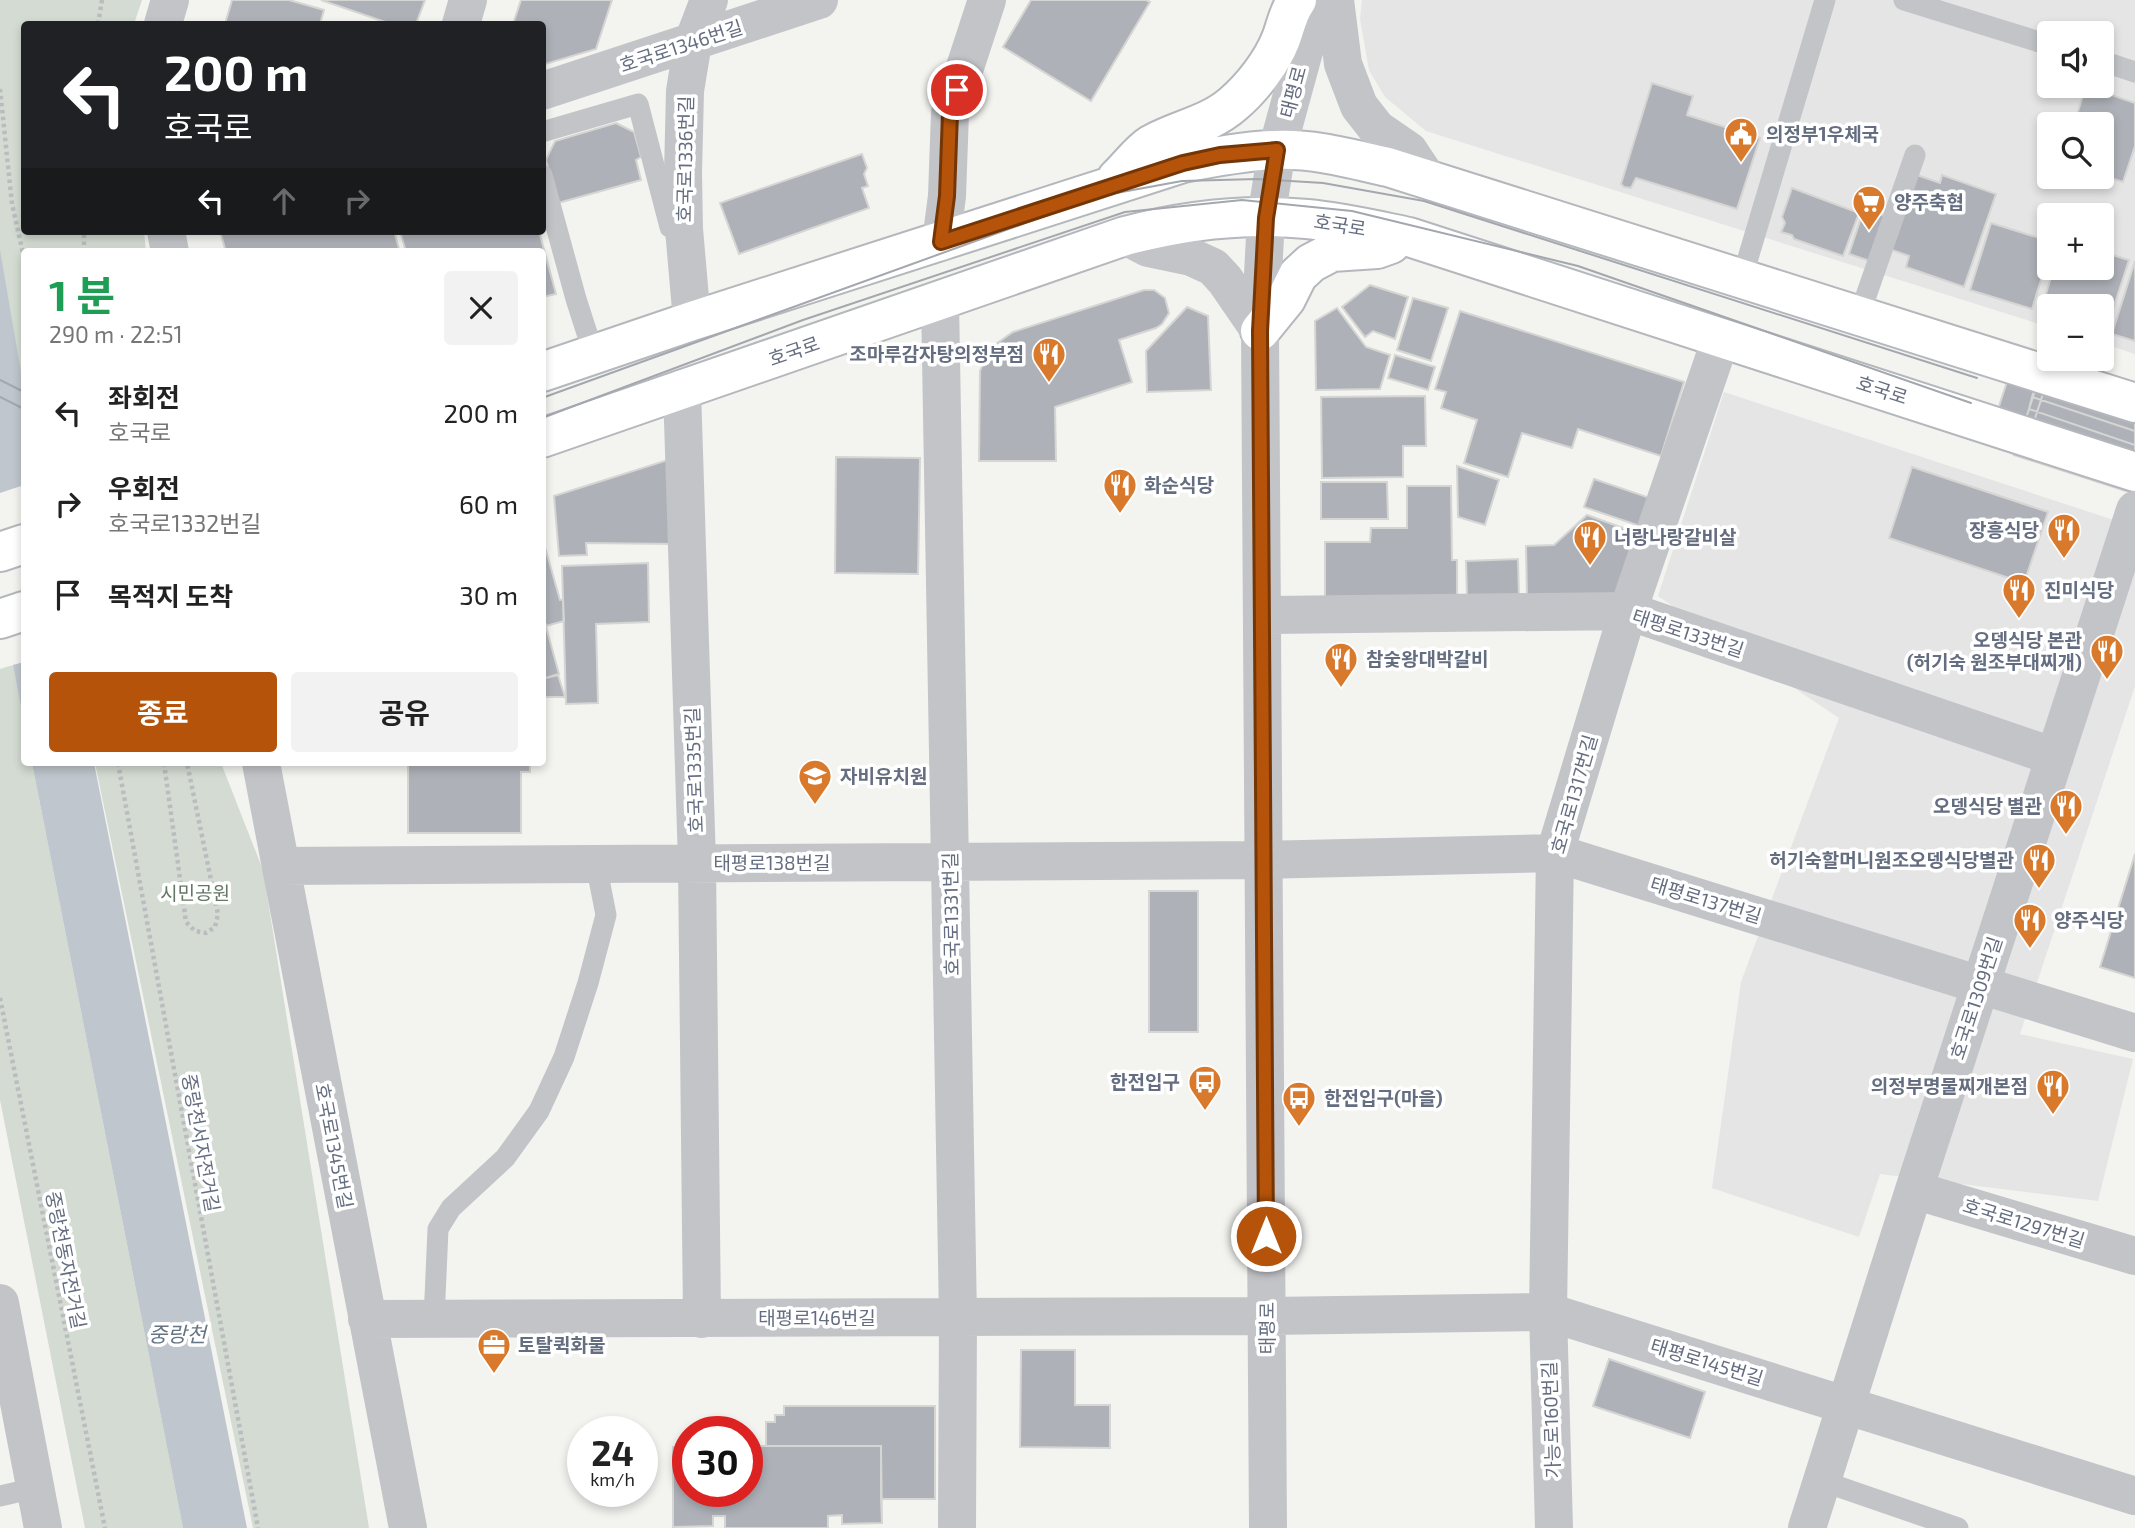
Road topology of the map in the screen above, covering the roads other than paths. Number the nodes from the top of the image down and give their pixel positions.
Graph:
1 (170, 0) edge
2 (468, 0) edge
3 (709, 0) edge
4 (819, 0) edge
5 (987, 0) edge
6 (1297, 0) edge
7 (1318, 0) edge
8 (1335, 0) edge
9 (1825, 0) edge
10 (1904, 0) edge
11 (1937, 4) edge
12 (164, 21) edge
13 (462, 21) edge
14 (2037, 41) edge
15 (693, 42) junction
16 (2114, 65) edge
17 (2135, 72) edge
18 (546, 90) edge
19 (546, 131) edge
20 (1277, 150) junction
21 (1915, 155) dead end
22 (1427, 178) junction
23 (1110, 186) junction
24 (546, 190) edge
25 (1266, 218) junction
26 (684, 229) junction
27 (1125, 236) junction
28 (1409, 237) junction
29 (941, 242) junction
30 (1742, 278) junction
31 (940, 301) junction
32 (1859, 316) junction
33 (692, 321) junction
34 (1260, 331) junction
35 (1721, 338) junction
36 (594, 355) junction
37 (546, 371) edge
38 (682, 389) junction
39 (2135, 403) edge
40 (546, 437) edge
41 (2135, 472) edge
42 (2135, 510) edge
43 (21, 545) edge
44 (0, 552) edge
45 (1628, 611) junction
46 (21, 612) edge
47 (1262, 615) junction
48 (0, 619) edge
49 (2055, 757) junction
50 (262, 766) edge
51 (1555, 853) junction
52 (1263, 860) junction
53 (950, 862) junction
54 (697, 863) junction
55 (596, 864) junction
56 (281, 866) junction
57 (1981, 985) junction
58 (2135, 1033) edge
59 (1914, 1190) junction
60 (2135, 1256) edge
61 (0, 1303) edge
62 (1548, 1312) junction
63 (1267, 1316) junction
64 (958, 1318) junction
65 (368, 1319) junction
66 (702, 1319) junction
67 (433, 1320) junction
68 (1846, 1405) junction
69 (1822, 1481) junction
70 (18, 1492) edge
71 (2135, 1496) edge
72 (43, 1528) edge
73 (408, 1528) edge
74 (957, 1528) edge
75 (1268, 1528) edge
76 (1554, 1528) edge
77 (1807, 1528) edge
78 (1958, 1528) edge

1 - 12 street
2 - 13 street
3 - 15 street, 호국로1336번길
4 - 15 street, 호국로1346번길
5 - 29 street
6 - 23 street
7 - 20 street, 태평로
8 - 22 street
9 - 30 lane
10 - 11 lane
11 - 14 lane
15 - 18 street, 호국로1346번길
15 - 26 street, 호국로1336번길
16 - 17 lane
19 - 26 lane
20 - 22 street
20 - 23 street
20 - 25 street, 태평로
21 - 32 lane
22 - 30 street
23 - 29 street
24 - 36 lane
25 - 27 street, 호국로
25 - 28 street, 호국로
25 - 34 street, 태평로
26 - 33 street, 호국로1336번길
27 - 31 street, 호국로
27 - 34 street
28 - 34 street
28 - 35 street, 호국로
29 - 33 street
30 - 32 street
31 - 38 street, 호국로
31 - 53 street, 호국로1331번길
32 - 39 street
33 - 36 street
34 - 47 street, 태평로
35 - 41 street, 호국로
35 - 45 street, 호국로1317번길
36 - 37 street
38 - 40 street, 호국로
38 - 54 street, 호국로1335번길
42 - 49 street, 호국로1309번길
43 - 44 street
45 - 47 street, 태평로133번길
45 - 49 street, 태평로133번길
45 - 51 street, 호국로1317번길
46 - 48 street
47 - 52 street, 태평로
49 - 57 street, 호국로1309번길
50 - 56 street, 호국로1345번길
51 - 52 street, 태평로137번길
51 - 57 street, 태평로137번길
51 - 62 street, 호국로1317번길
52 - 53 street, 태평로138번길
52 - 63 street, 태평로
53 - 54 street, 태평로138번길
53 - 64 street, 호국로1331번길
54 - 55 street, 태평로138번길
54 - 66 street, 호국로1335번길
55 - 56 street, 태평로138번길
55 - 67 lane
56 - 65 street, 호국로1345번길
57 - 58 street, 태평로137번길
57 - 59 street, 호국로1309번길
59 - 60 street, 호국로1297번길
59 - 68 street, 호국로1309번길
61 - 70 street
62 - 63 street, 태평로145번길
62 - 68 street, 태평로145번길
62 - 76 street, 가능로160번길
63 - 64 street, 태평로146번길
63 - 75 street, 태평로
64 - 66 street, 태평로146번길
64 - 74 street, 호국로1331번길
65 - 67 street, 태평로146번길
65 - 73 street, 호국로1345번길
66 - 67 street, 태평로146번길
68 - 69 street, 호국로1309번길
68 - 71 street, 태평로145번길
69 - 77 street, 호국로1309번길
69 - 78 lane
70 - 72 street

